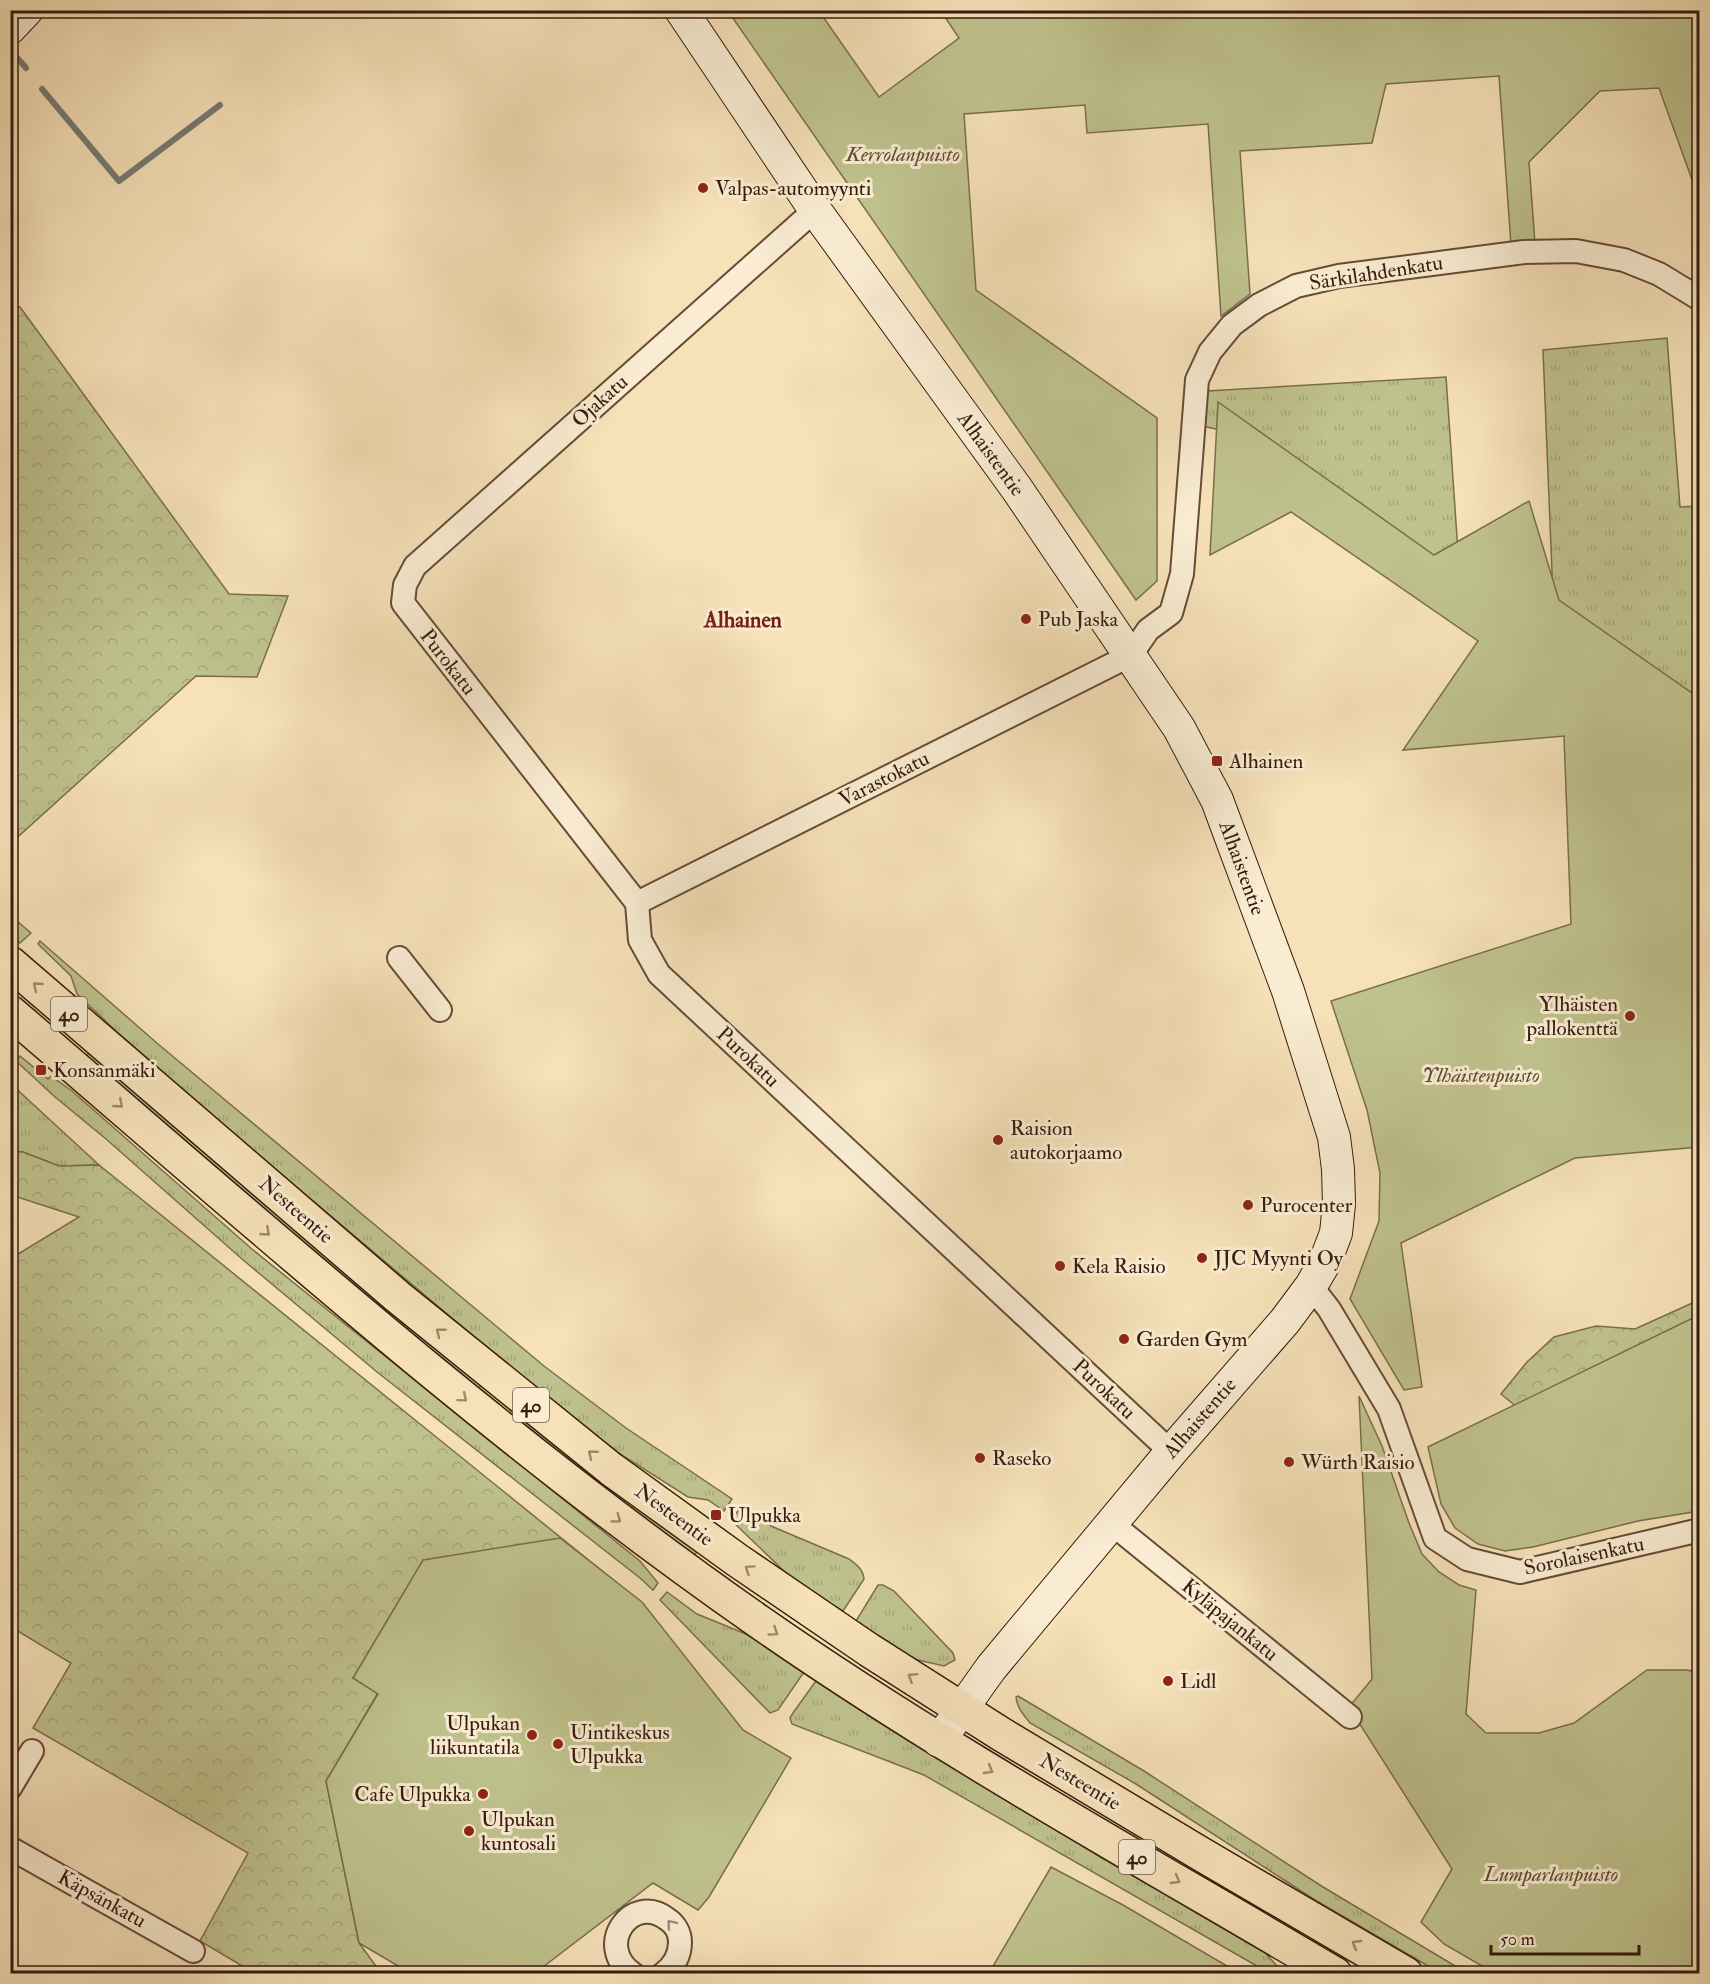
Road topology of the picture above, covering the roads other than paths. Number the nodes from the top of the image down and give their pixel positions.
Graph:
1 (27, 10) edge
2 (681, 10) edge
3 (10, 28) edge
4 (814, 210) junction
5 (1700, 299) edge
6 (403, 603) joint
7 (1131, 655) junction
8 (637, 903) junction
9 (399, 958) dead end
10 (10, 963) edge
11 (440, 1010) dead end
12 (10, 1012) edge
13 (1311, 1286) junction
14 (1171, 1452) junction
15 (1111, 1522) junction
16 (1700, 1530) edge
17 (961, 1708) junction
18 (1350, 1717) dead end
19 (939, 1741) junction
20 (32, 1751) dead end
21 (10, 1788) edge
22 (10, 1848) edge
23 (193, 1951) dead end
24 (670, 1972) edge
25 (633, 1974) edge
26 (1335, 1974) edge
27 (1406, 1974) edge

1 - 3 street
2 - 4 street, Alhaistentie
4 - 6 street, Ojakatu
4 - 7 street, Alhaistentie
5 - 7 street, Särkilahdenkatu
6 - 8 street, Purokatu
7 - 8 street, Varastokatu
7 - 13 street, Alhaistentie
8 - 14 street, Purokatu
9 - 11 street
17 -> 10 main road, Nesteentie / 40
12 -> 19 main road, Nesteentie / 40
13 - 14 street, Alhaistentie
13 - 16 street, Sorolaisenkatu
14 - 15 street, Alhaistentie
15 - 17 street, Alhaistentie
15 - 18 street, Kyläpajankatu
17 - 19 street, Alhaistentie
27 -> 17 main road, Nesteentie / 40
19 -> 26 main road, Nesteentie / 40
20 - 21 street
22 - 23 street, Käpsänkatu
24 -> 25 street

